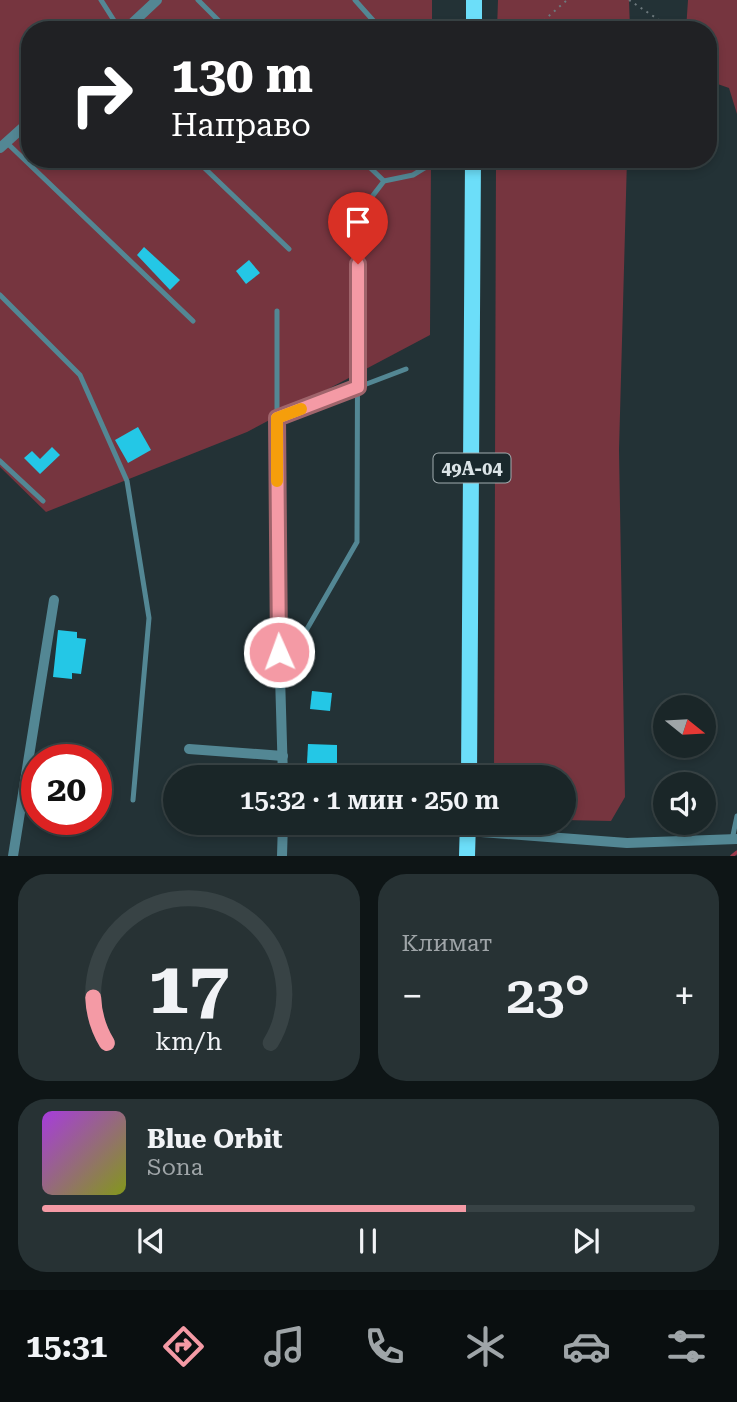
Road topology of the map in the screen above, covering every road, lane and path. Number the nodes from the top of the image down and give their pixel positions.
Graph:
1 (101, 0) edge
2 (157, 0) edge
3 (198, 0) edge
4 (355, 0) edge
5 (474, 0) edge
6 (567, 0) edge
7 (629, 0) edge
8 (116, 21) edge
9 (133, 21) edge
10 (219, 21) edge
11 (374, 21) edge
12 (474, 21) edge
13 (543, 21) edge
14 (660, 21) edge
15 (21, 129) edge
16 (3, 145) edge
17 (21, 162) edge
18 (28, 168) edge
19 (204, 168) edge
20 (370, 168) edge
21 (424, 168) edge
22 (473, 168) edge
23 (384, 181) junction
24 (289, 249) dead end
25 (0, 295) edge
26 (277, 311) dead end
27 (192, 321) dead end
28 (406, 369) dead end
29 (358, 387) junction
30 (277, 418) junction
31 (0, 461) edge
32 (43, 501) dead end
33 (54, 600) dead end
34 (281, 676) junction
35 (189, 748) dead end
36 (283, 756) junction
37 (283, 765) edge
38 (469, 765) edge
39 (133, 800) dead end
40 (737, 816) edge
41 (283, 835) edge
42 (468, 835) edge
43 (548, 835) edge
44 (734, 839) edge
45 (13, 856) edge
46 (282, 856) edge
47 (467, 856) edge

1 - 8 lane
2 - 9 street
3 - 10 lane
4 - 11 lane
5 - 12 main road
6 - 13 path
7 - 14 path
15 - 16 street
16 - 17 lane
18 - 27 lane
19 - 24 lane
20 - 23 lane
21 - 23 lane
22 - 38 main road, 49А-04
23 - 29 lane
25 - 39 lane
26 - 30 lane
28 - 29 lane
29 - 30 lane
29 - 34 lane
30 - 34 lane
31 - 32 lane
33 - 45 street
34 - 36 street
35 - 36 street
36 - 37 street
40 - 44 lane
41 - 46 street
42 - 47 main road
43 - 44 street

